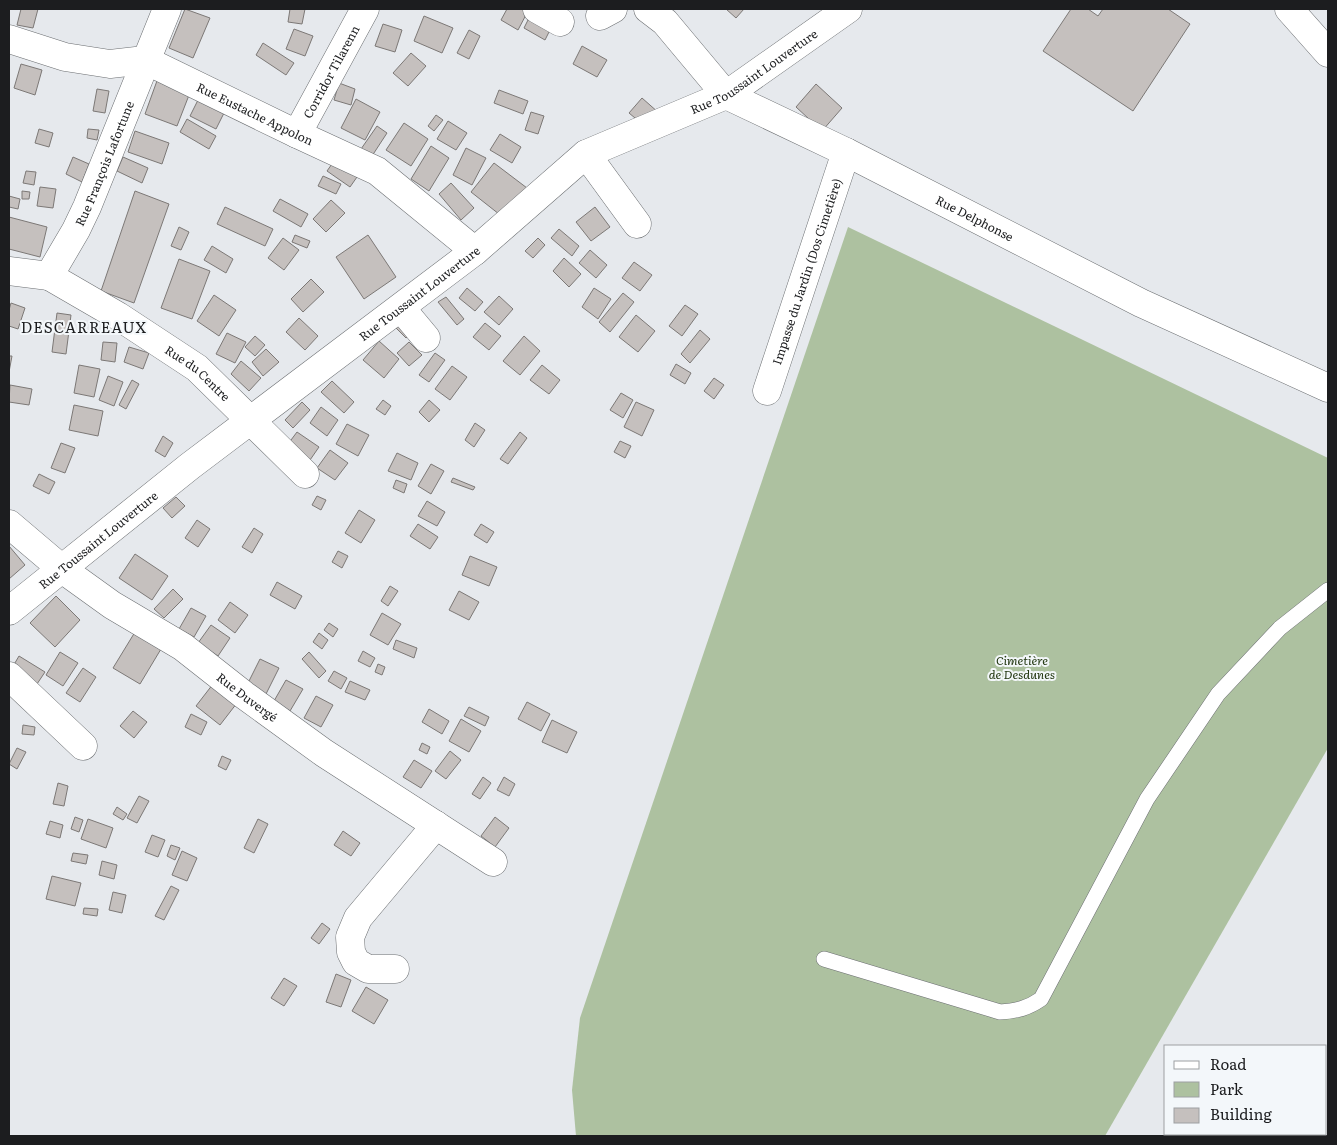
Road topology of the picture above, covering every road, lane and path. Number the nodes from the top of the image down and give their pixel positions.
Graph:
1 (167, 9) edge
2 (365, 9) edge
3 (537, 9) edge
4 (648, 9) edge
5 (848, 9) edge
6 (1289, 9) edge
7 (560, 22) dead end
8 (9, 39) edge
9 (1328, 53) edge
10 (145, 60) junction
11 (726, 95) junction
12 (298, 134) junction
13 (846, 152) junction
14 (586, 154) junction
15 (637, 224) dead end
16 (476, 252) junction
17 (9, 271) edge
18 (49, 276) junction
19 (401, 308) junction
20 (426, 338) dead end
21 (1328, 388) edge
22 (767, 391) dead end
23 (251, 422) junction
24 (305, 474) dead end
25 (9, 524) edge
26 (62, 569) junction
27 (1328, 590) edge
28 (9, 611) edge
29 (9, 676) edge
30 (83, 746) dead end
31 (436, 825) junction
32 (493, 862) dead end
33 (824, 959) dead end
34 (395, 969) dead end

1 - 10 street, Rue François Lafortune
2 - 12 street, Corridor Tilarenn
3 - 7 street
4 - 11 street, Rue Delphonse
5 - 11 street, Rue Toussaint Louverture
6 - 9 street
8 - 10 street
10 - 12 street, Rue Eustache Appolon
10 - 18 street, Rue François Lafortune
11 - 13 street, Rue Delphonse
11 - 14 street, Rue Toussaint Louverture
12 - 16 street, Rue Eustache Appolon
13 - 21 street, Rue Delphonse
13 - 22 street, Impasse du Jardin (Dos Cimetière)
14 - 15 street
14 - 16 street, Rue Toussaint Louverture
16 - 19 street, Rue Toussaint Louverture
17 - 18 street
18 - 23 street, Rue du Centre
19 - 20 street
19 - 23 street, Rue Toussaint Louverture
23 - 24 street, Rue du Centre
23 - 26 street, Rue Toussaint Louverture
25 - 26 street, Rue Duvergé
26 - 28 street, Rue Toussaint Louverture
26 - 31 street, Rue Duvergé
27 - 33 lane
29 - 30 street
31 - 32 street, Rue Duvergé
31 - 34 street

